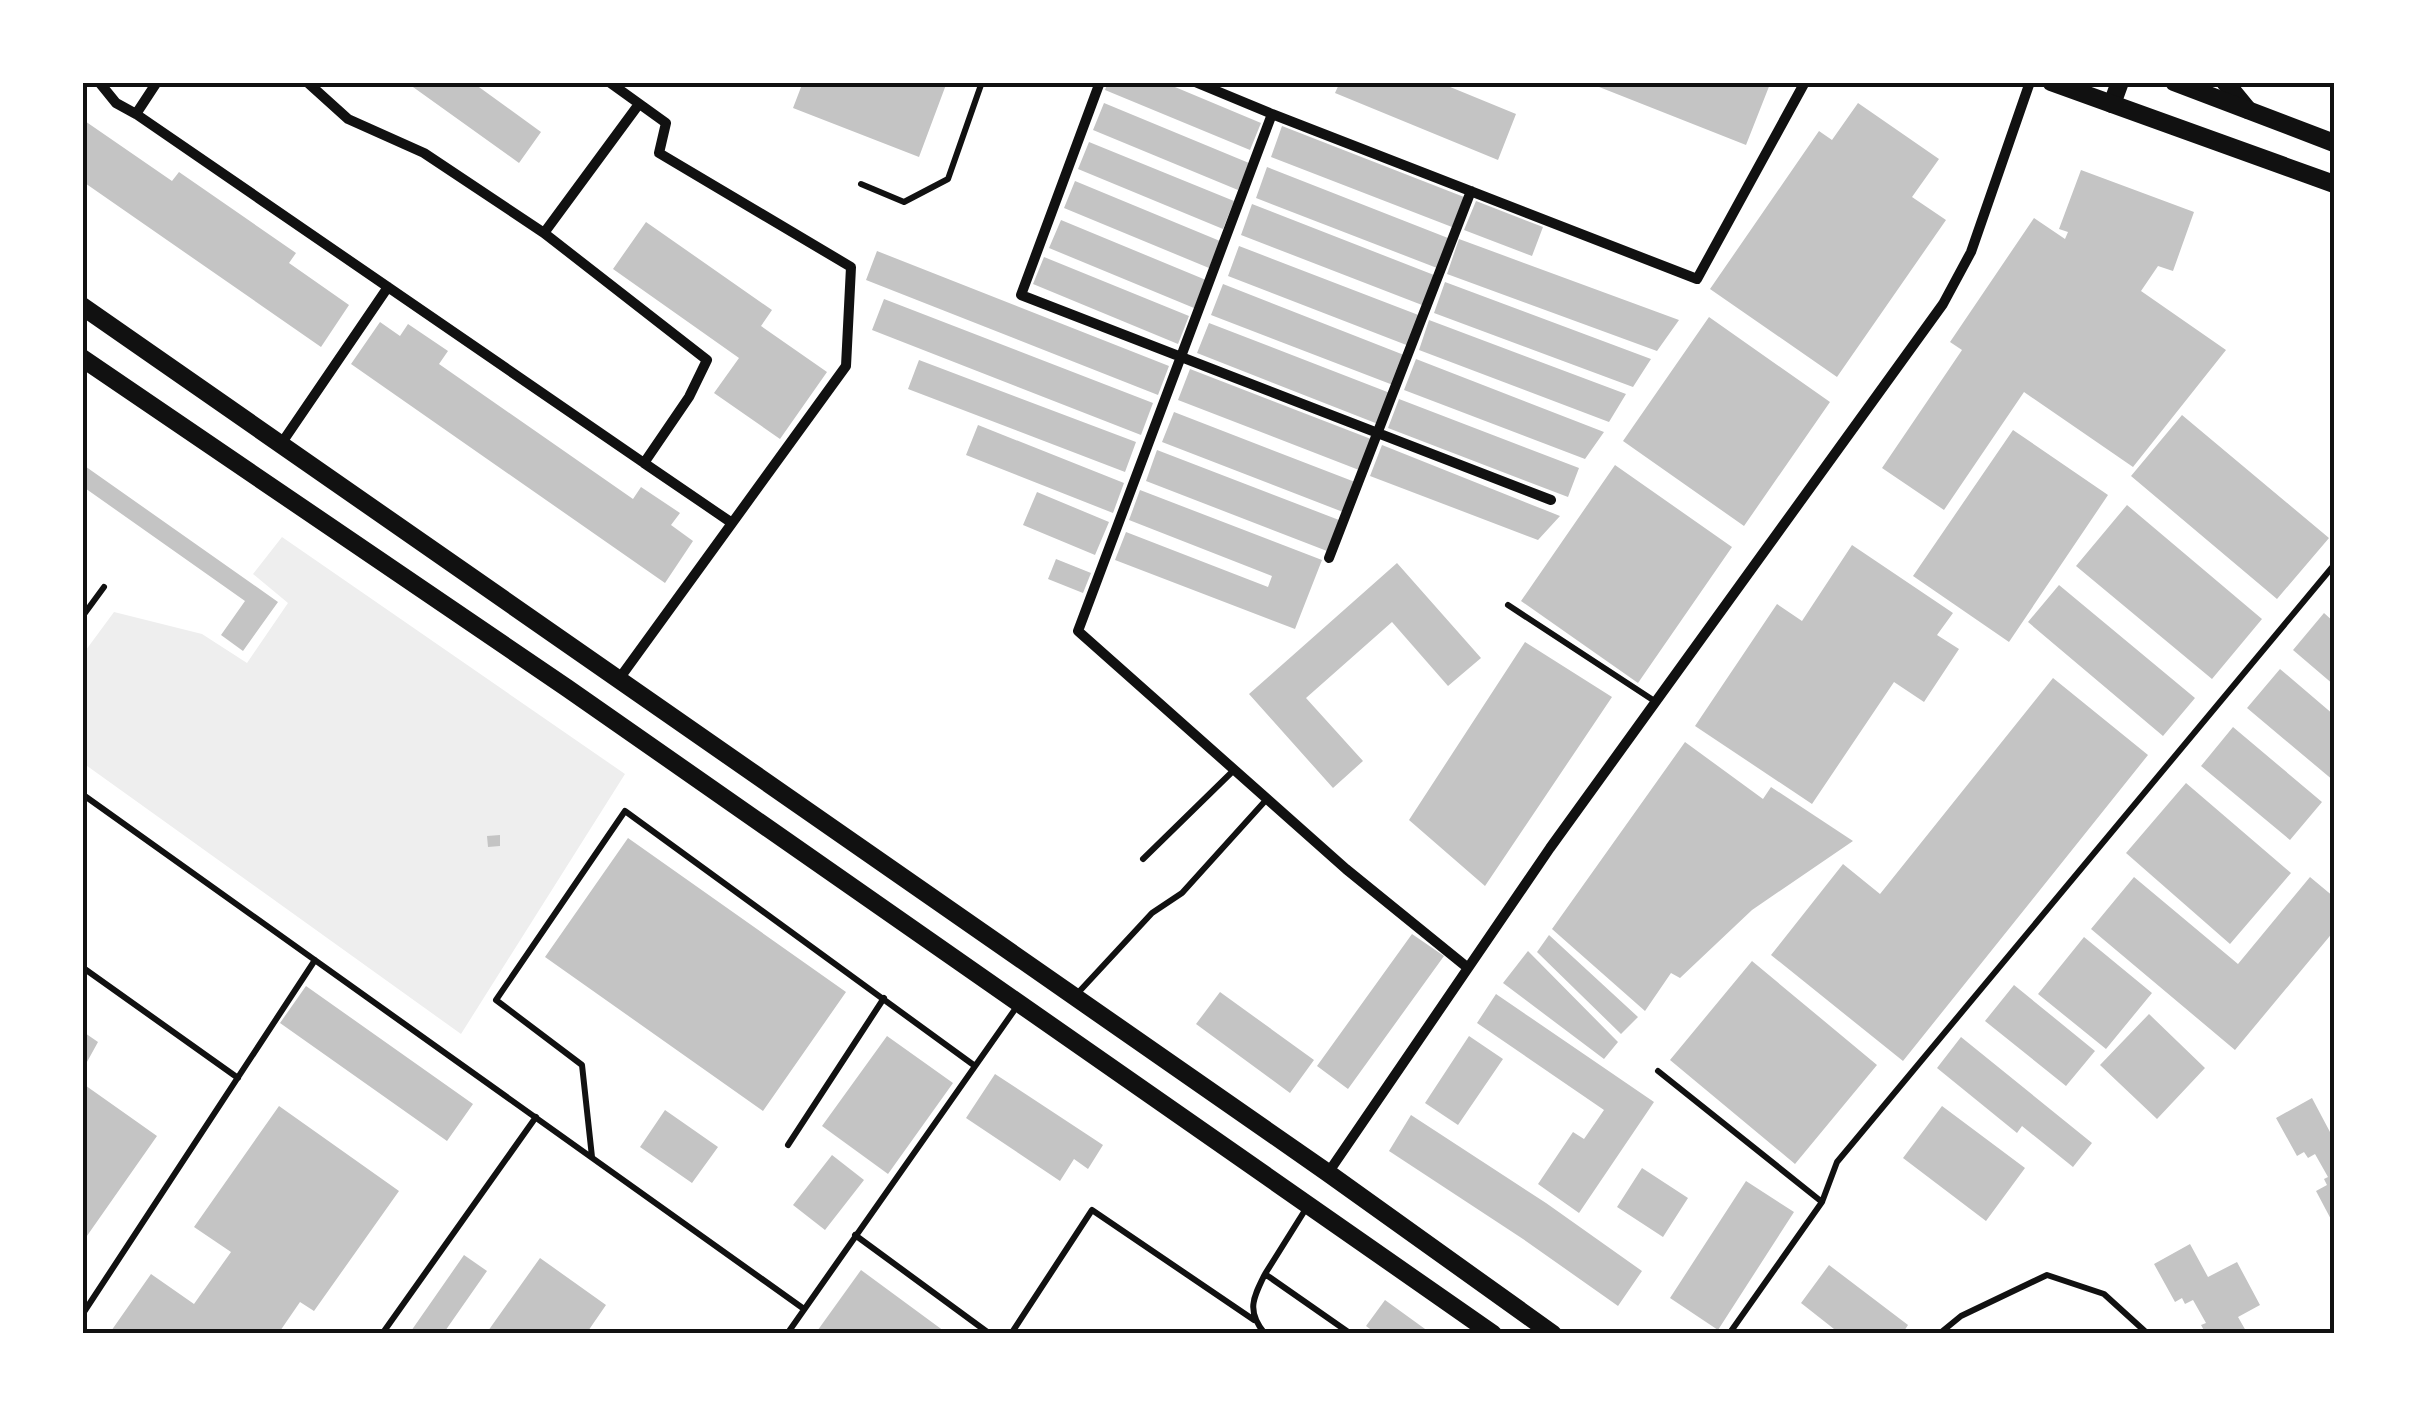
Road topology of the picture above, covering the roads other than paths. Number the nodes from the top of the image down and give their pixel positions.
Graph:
1 (99, 82) edge
2 (156, 82) edge
3 (307, 82) edge
4 (609, 82) edge
5 (982, 82) edge
6 (1100, 82) edge
7 (1195, 82) edge
8 (1805, 82) edge
9 (2030, 82) edge
10 (2052, 82) edge
11 (2120, 82) edge
12 (2174, 82) edge
13 (2225, 82) edge
14 (2092, 90) edge
15 (638, 104) junction
16 (2112, 104) junction
17 (2248, 110) junction
18 (136, 114) junction
19 (1272, 114) junction
20 (2334, 144) edge
21 (861, 184) dead end
22 (2334, 184) edge
23 (1471, 191) junction
24 (544, 233) junction
25 (388, 287) junction
26 (82, 306) edge
27 (1181, 357) junction
28 (82, 358) edge
29 (1377, 433) junction
30 (281, 444) junction
31 (644, 463) junction
32 (1551, 500) dead end
33 (732, 523) junction
34 (1329, 558) dead end
35 (2334, 564) edge
36 (104, 587) dead end
37 (1508, 605) dead end
38 (82, 617) edge
39 (619, 679) junction
40 (1656, 702) junction
41 (1234, 771) junction
42 (82, 794) edge
43 (1266, 800) junction
44 (1142, 859) dead end
45 (315, 960) junction
46 (82, 968) edge
47 (1468, 968) junction
48 (1074, 996) junction
49 (884, 998) junction
50 (1019, 1004) junction
51 (974, 1066) junction
52 (1658, 1071) dead end
53 (238, 1078) junction
54 (536, 1118) junction
55 (788, 1145) dead end
56 (592, 1157) junction
57 (1328, 1173) junction
58 (1822, 1202) junction
59 (1308, 1206) junction
60 (855, 1235) junction
61 (1265, 1274) junction
62 (804, 1309) junction
63 (82, 1315) edge
64 (1254, 1320) junction
65 (382, 1334) edge
66 (788, 1334) edge
67 (990, 1334) edge
68 (1011, 1334) edge
69 (1265, 1334) edge
70 (1351, 1334) edge
71 (1493, 1334) edge
72 (1553, 1334) edge
73 (1729, 1334) edge
74 (1940, 1334) edge
75 (2148, 1334) edge

1 - 18 street
2 - 18 street
3 - 24 street
4 - 15 street
5 - 21 lane
6 - 27 street
7 - 19 street
8 - 23 street
9 - 40 street
10 - 14 main road
11 - 16 main road
12 - 17 main road
13 - 17 main road
14 - 16 main road
15 - 24 street
15 - 33 street
16 - 22 main road
17 - 20 main road
18 - 25 street
19 - 23 street
19 - 27 street
23 - 29 street
24 - 31 street
25 - 30 street
25 - 31 street
26 - 30 main road
27 - 29 street
27 - 41 street
28 - 50 main road
29 - 32 street
29 - 34 street
30 - 39 main road
31 - 33 street
33 - 39 street
35 - 58 lane
36 - 38 lane
37 - 40 lane
39 - 48 main road
40 - 47 street
41 - 43 street
41 - 44 lane
42 - 45 lane
43 - 47 street
43 - 48 lane
45 - 53 lane
45 - 54 lane
46 - 53 lane
47 - 57 street
48 - 57 main road
49 - 51 lane
49 - 55 lane
49 - 56 lane
50 - 51 lane
50 - 59 main road
51 - 60 lane
52 - 58 lane
53 - 63 lane
54 - 56 lane
54 - 65 lane
56 - 62 lane
57 - 72 main road
58 - 73 lane
59 - 61 lane
59 - 71 main road
60 - 62 lane
60 - 67 lane
61 - 64 lane
61 - 70 lane
62 - 66 lane
64 - 68 lane
64 - 69 lane
74 - 75 lane

